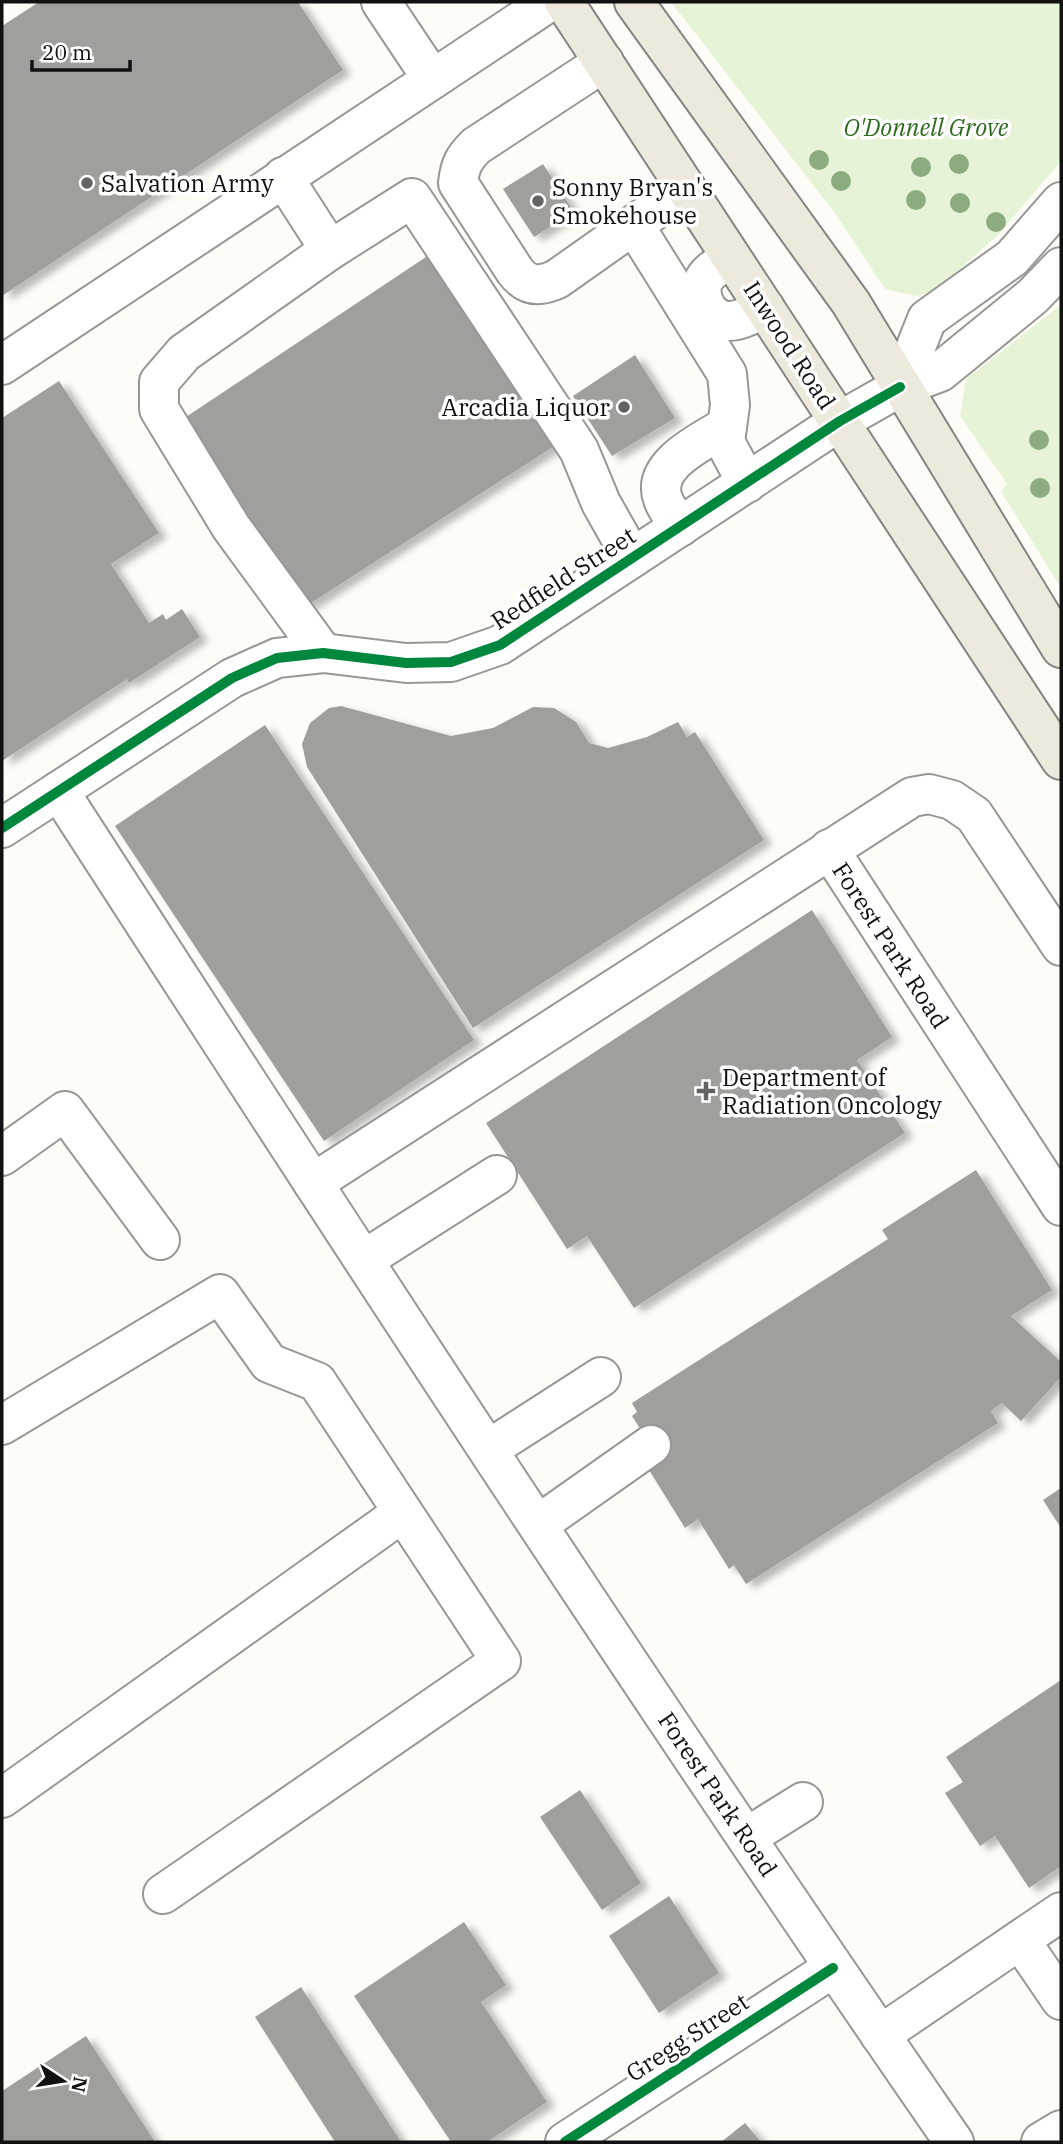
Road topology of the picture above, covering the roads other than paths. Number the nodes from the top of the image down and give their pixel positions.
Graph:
1 (381, 2) edge
2 (549, 2) edge
3 (564, 2) edge
4 (634, 2) edge
5 (604, 62) junction
6 (431, 77) junction
7 (283, 177) junction
8 (686, 188) junction
9 (1061, 202) edge
10 (634, 225) junction
11 (330, 250) junction
12 (731, 257) junction
13 (1061, 267) edge
14 (765, 308) junction
15 (698, 312) junction
16 (2, 365) edge
17 (900, 387) junction
18 (840, 421) junction
19 (727, 426) junction
20 (747, 483) junction
21 (680, 527) junction
22 (632, 558) junction
23 (1061, 648) edge
24 (323, 653) junction
25 (1061, 760) edge
26 (59, 791) junction
27 (2, 828) edge
28 (829, 849) junction
29 (1061, 946) edge
30 (2, 1156) edge
31 (498, 1175) dead end
32 (313, 1184) junction
33 (1061, 1206) edge
34 (160, 1240) dead end
35 (365, 1259) junction
36 (601, 1377) dead end
37 (5, 1417) edge
38 (651, 1446) dead end
39 (489, 1449) junction
40 (402, 1513) junction
41 (540, 1524) junction
42 (2, 1798) edge
43 (803, 1802) dead end
44 (747, 1837) junction
45 (163, 1894) dead end
46 (1061, 1912) edge
47 (1020, 1940) junction
48 (833, 1968) junction
49 (1061, 2000) edge
50 (880, 2035) junction
51 (1061, 2130) edge
52 (565, 2142) edge
53 (954, 2142) edge
54 (1041, 2142) edge

1 - 6 street
2 - 6 street
3 - 5 main road, Inwood Road
4 - 17 main road
5 - 8 main road, Inwood Road
5 - 10 street
6 - 7 street
7 - 11 street
7 - 16 street
8 - 10 street
8 - 12 main road, Inwood Road
9 - 17 street
10 - 15 street
11 - 22 street
11 - 24 street
12 - 14 main road, Inwood Road
12 - 15 street
13 - 17 street, Redfield Street
14 - 15 street
14 - 18 main road, Inwood Road
15 - 19 street
17 - 18 street, Redfield Street
17 - 23 main road
18 - 20 street, Redfield Street
18 - 25 main road, Inwood Road
19 - 20 street
19 - 21 street
20 - 21 street, Redfield Street
21 - 22 street, Redfield Street
22 - 24 street, Redfield Street
24 - 26 street, Redfield Street
26 - 27 street, Redfield Street
26 - 32 street, Forest Park Road
28 - 29 street, Forest Park Road
28 - 32 street
28 - 33 street, Forest Park Road
30 - 34 street
31 - 35 street
32 - 35 street, Forest Park Road
35 - 39 street, Forest Park Road
36 - 39 street
37 - 40 street
38 - 41 street
39 - 41 street, Forest Park Road
40 - 42 street
40 - 45 street
41 - 44 street, Forest Park Road
43 - 44 street
44 - 48 street, Forest Park Road
46 - 47 street
47 - 49 street
47 - 50 street
48 - 50 street, Forest Park Road
48 - 52 street, Gregg Street
50 - 53 street, Forest Park Road
51 - 54 street

